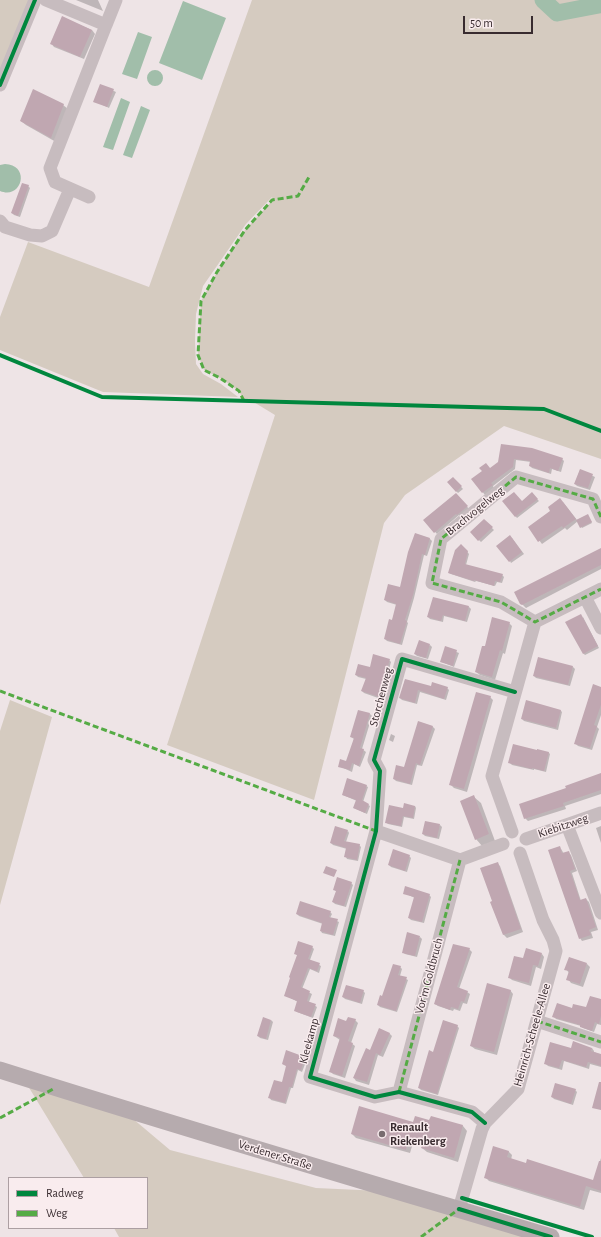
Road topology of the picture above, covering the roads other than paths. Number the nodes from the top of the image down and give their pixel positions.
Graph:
1 (35, 0) edge
2 (46, 0) edge
3 (116, 0) edge
4 (106, 25) junction
5 (0, 86) edge
6 (70, 189) junction
7 (89, 197) dead end
8 (0, 221) edge
9 (601, 517) edge
10 (601, 589) edge
11 (585, 597) junction
12 (534, 622) junction
13 (601, 628) edge
14 (515, 692) junction
15 (601, 813) edge
16 (567, 825) junction
17 (376, 831) junction
18 (512, 832) junction
19 (526, 839) junction
20 (503, 844) junction
21 (520, 853) junction
22 (460, 860) junction
23 (601, 913) edge
24 (537, 1021) junction
25 (601, 1042) edge
26 (0, 1070) edge
27 (399, 1092) junction
28 (486, 1123) junction
29 (459, 1209) junction
30 (551, 1237) edge

1 - 5 street
2 - 4 street
3 - 4 street
4 - 6 street
6 - 7 street
6 - 8 street
9 - 12 street, Brachvogelweg
10 - 11 street
11 - 12 street
11 - 13 street
12 - 14 street
14 - 17 street, Storchenweg
14 - 18 street
15 - 16 street, Kiebitzweg
16 - 19 street, Kiebitzweg
16 - 23 street
17 - 22 street
17 - 27 street, Kleekamp
18 - 19 street
18 - 20 street
19 - 21 street
20 - 21 street
20 - 22 street
21 - 24 street, Heinrich-Scheele-Allee
22 - 27 street, Vor'm Goldbruch
24 - 25 street
24 - 28 street, Heinrich-Scheele-Allee
26 - 29 main road, Verdener Straße
27 - 28 street, Kleekamp
28 - 29 street, Heinrich-Scheele-Allee
29 - 30 main road, Verdener Straße

